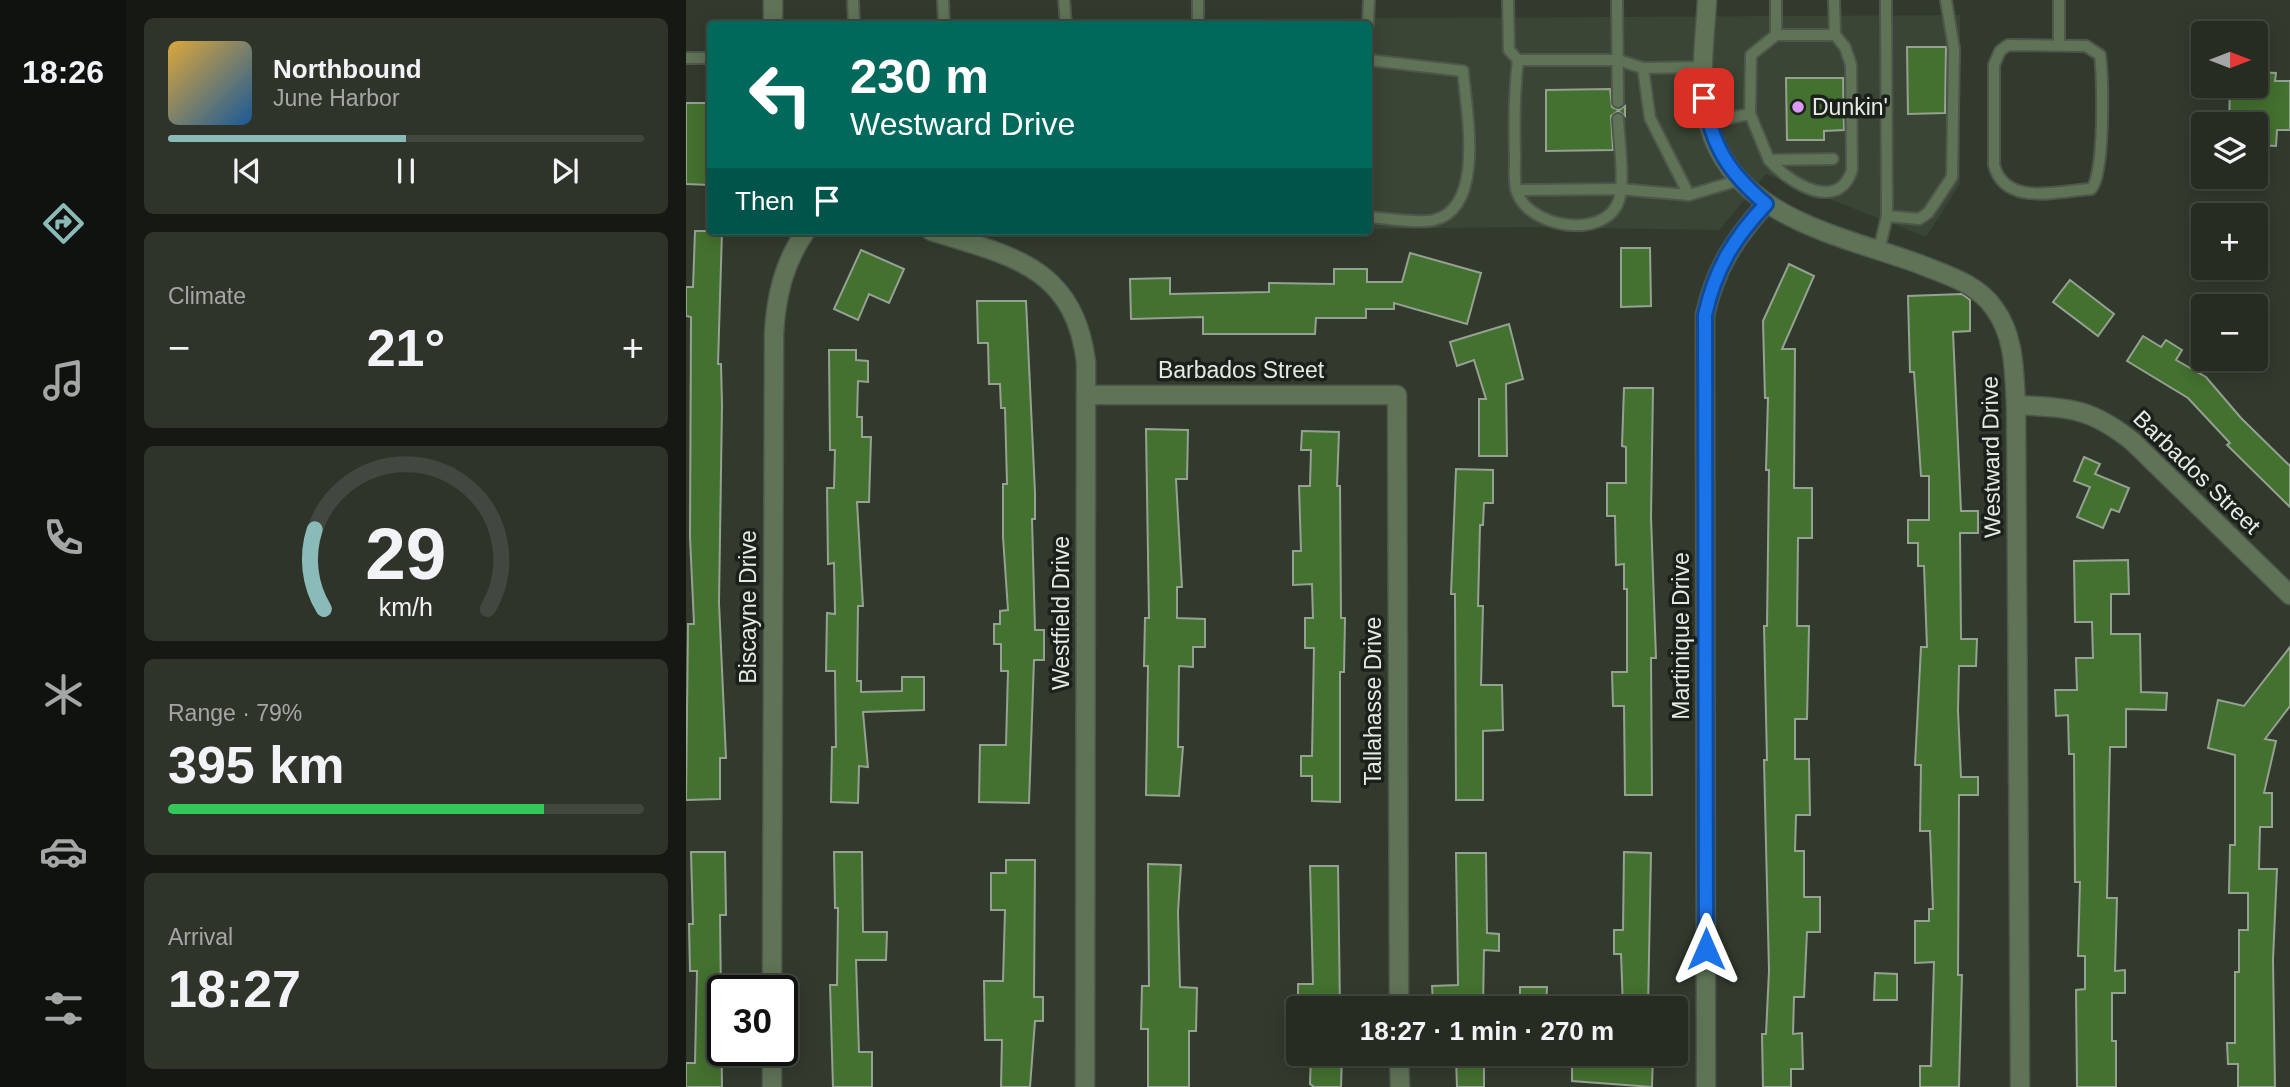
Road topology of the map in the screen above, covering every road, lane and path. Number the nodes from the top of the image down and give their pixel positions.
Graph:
1 (773, 0) edge
2 (853, 0) edge
3 (943, 0) edge
4 (1064, 0) edge
5 (1198, 0) edge
6 (1369, 0) edge
7 (1507, 0) edge
8 (1617, 0) edge
9 (1707, 0) edge
10 (1776, 0) edge
11 (1834, 0) edge
12 (1886, 0) edge
13 (1946, 0) edge
14 (2059, 0) edge
15 (773, 21) edge
16 (854, 21) edge
17 (944, 21) edge
18 (1066, 21) edge
19 (1198, 21) edge
20 (1368, 21) edge
21 (1776, 35) junction
22 (1835, 35) junction
23 (2059, 45) junction
24 (686, 58) edge
25 (707, 58) edge
26 (1372, 60) edge
27 (1518, 60) junction
28 (1618, 60) junction
29 (1643, 68) junction
30 (1703, 68) junction
31 (1618, 102) dead end
32 (1751, 114) junction
33 (1618, 119) dead end
34 (1708, 122) junction
35 (1833, 159) dead end
36 (1769, 160) junction
37 (1741, 180) junction
38 (1619, 189) junction
39 (1516, 190) junction
40 (1689, 195) junction
41 (1766, 204) junction
42 (1887, 216) junction
43 (1372, 217) edge
44 (803, 235) edge
45 (944, 235) edge
46 (1879, 250) junction
47 (1086, 395) junction
48 (1397, 395) joint
49 (2017, 405) junction
50 (2290, 595) edge
51 (772, 975) edge
52 (1399, 996) edge
53 (772, 1066) edge
54 (1399, 1066) edge
55 (772, 1087) edge
56 (1085, 1087) edge
57 (1399, 1087) edge
58 (1706, 1087) edge
59 (2020, 1087) edge

1 - 15 street
2 - 16 lane
3 - 17 lane
4 - 18 lane
5 - 19 lane
6 - 20 lane
7 - 27 lane
8 - 28 lane
9 - 30 street, Westward Drive
10 - 21 lane
11 - 22 lane
12 - 42 lane
13 - 42 lane
14 - 23 lane
21 - 22 lane
21 - 32 lane
22 - 36 lane
23 - 23 lane
24 - 25 lane
26 - 43 lane
27 - 28 lane
27 - 39 lane
28 - 29 lane
28 - 31 lane
29 - 30 lane
29 - 40 lane
30 - 34 street, Westward Drive
32 - 34 lane
32 - 36 lane
33 - 38 lane
34 - 37 street, Westward Drive
35 - 36 lane
37 - 40 lane
37 - 41 street, Westward Drive
38 - 39 lane
38 - 39 lane
38 - 40 lane
41 - 46 street, Westward Drive
41 - 58 street, Martinique Drive
42 - 46 lane
44 - 51 street, Biscayne Drive
45 - 47 street, Westfield Drive
46 - 49 street, Westward Drive
47 - 48 street, Barbados Street
47 - 56 street, Westfield Drive
48 - 52 street, Tallahasse Drive
49 - 50 street, Barbados Street
49 - 59 street, Westward Drive
53 - 55 street
54 - 57 street

